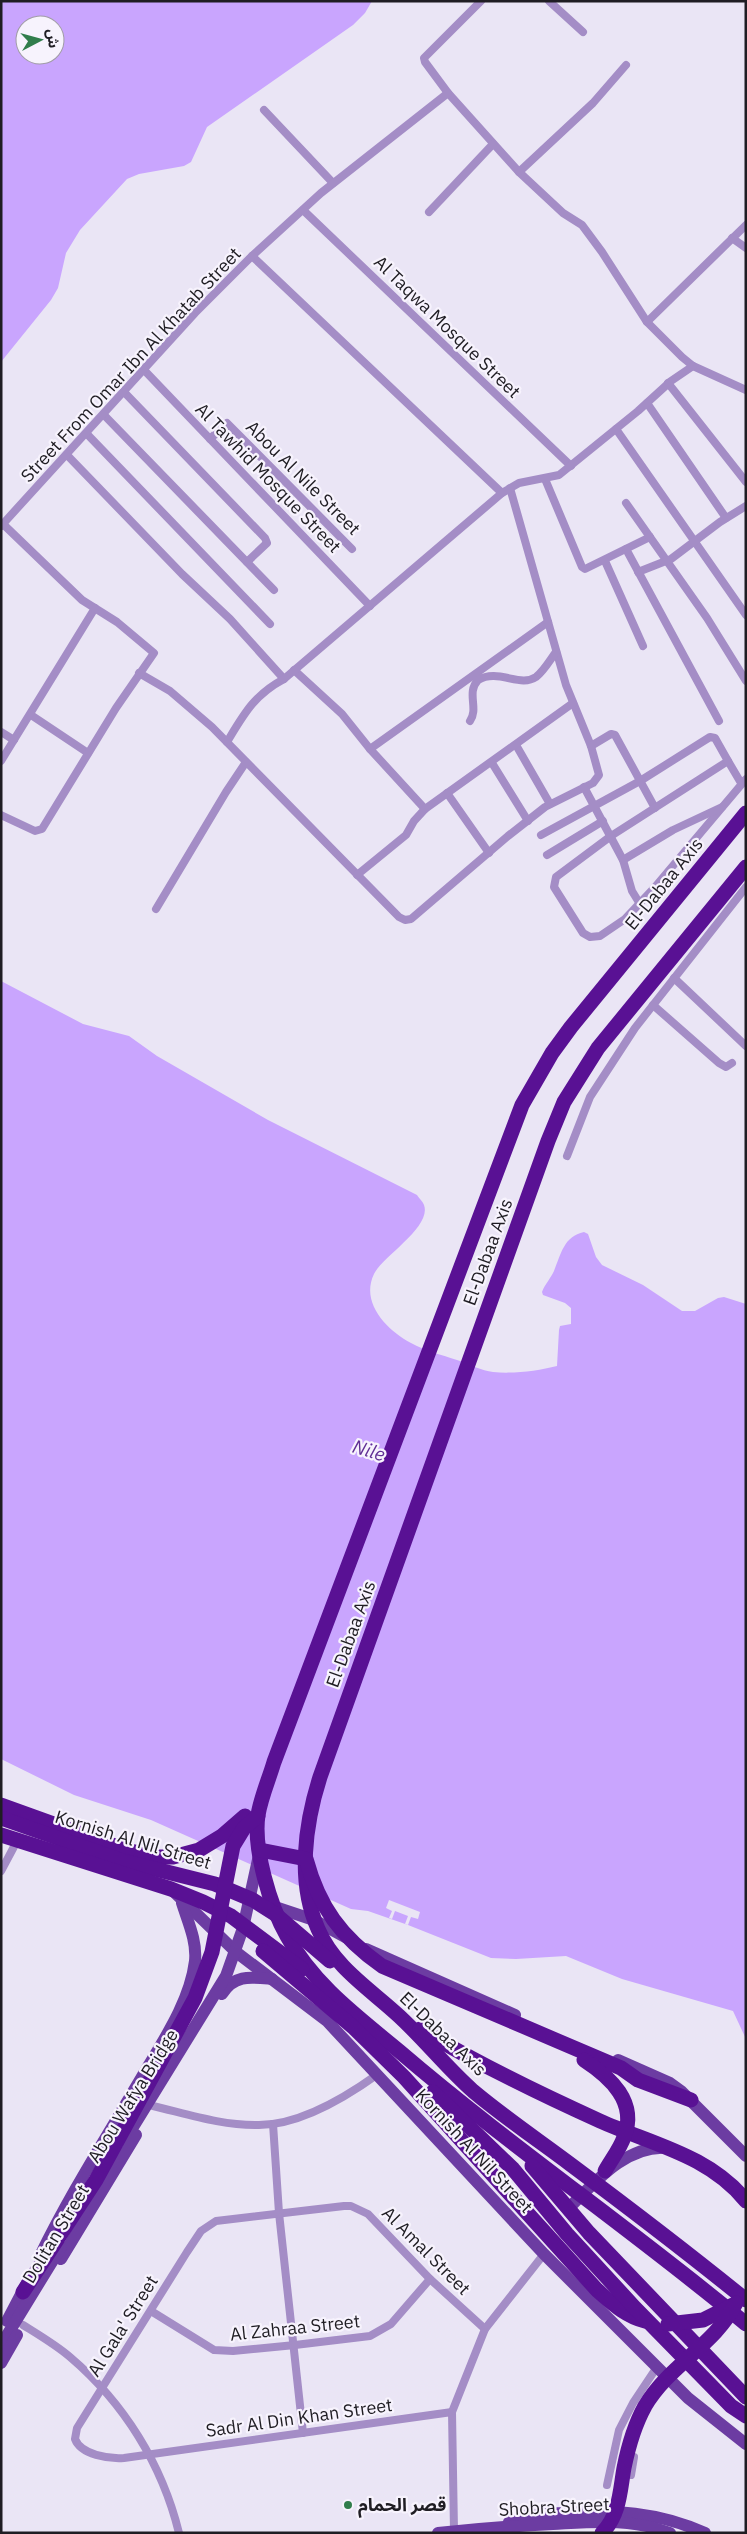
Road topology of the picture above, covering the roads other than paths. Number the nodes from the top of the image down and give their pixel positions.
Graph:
1 (481, 1) edge
2 (549, 1) edge
3 (583, 32) dead end
4 (626, 65) dead end
5 (448, 93) junction
6 (264, 110) dead end
7 (492, 144) junction
8 (519, 172) junction
9 (334, 183) junction
10 (303, 210) junction
11 (429, 212) dead end
12 (746, 225) edge
13 (732, 238) junction
14 (746, 248) edge
15 (252, 256) junction
16 (647, 322) junction
17 (692, 366) junction
18 (145, 371) junction
19 (668, 383) junction
20 (746, 390) edge
21 (125, 393) junction
22 (647, 403) junction
23 (104, 415) junction
24 (616, 429) junction
25 (88, 434) junction
26 (210, 439) junction
27 (67, 455) junction
28 (571, 466) junction
29 (545, 478) junction
30 (746, 482) edge
31 (510, 488) junction
32 (502, 493) junction
33 (626, 503) dead end
34 (746, 506) edge
35 (726, 518) junction
36 (2, 525) edge
37 (650, 537) junction
38 (694, 541) junction
39 (352, 549) dead end
40 (626, 549) junction
41 (666, 560) junction
42 (605, 561) junction
43 (247, 562) junction
44 (638, 572) junction
45 (274, 590) dead end
46 (370, 606) junction
47 (95, 608) junction
48 (746, 615) edge
49 (548, 622) junction
50 (270, 624) dead end
51 (643, 646) dead end
52 (556, 652) junction
53 (294, 670) junction
54 (139, 672) junction
55 (284, 679) junction
56 (746, 681) edge
57 (573, 703) junction
58 (31, 715) junction
59 (470, 721) dead end
60 (719, 721) dead end
61 (1, 732) edge
62 (14, 740) junction
63 (227, 742) junction
64 (516, 745) junction
65 (591, 746) junction
66 (370, 749) junction
67 (88, 753) junction
68 (1, 761) edge
69 (728, 761) junction
70 (246, 762) junction
71 (492, 763) junction
72 (640, 781) junction
73 (743, 781) edge
74 (584, 787) junction
75 (447, 793) junction
76 (550, 804) junction
77 (595, 805) junction
78 (723, 806) junction
79 (654, 808) junction
80 (426, 809) junction
81 (746, 813) edge
82 (1, 815) edge
83 (528, 821) junction
84 (603, 821) junction
85 (541, 834) dead end
86 (611, 836) junction
87 (489, 853) junction
88 (547, 855) dead end
89 (623, 860) junction
90 (746, 867) edge
91 (357, 875) junction
92 (746, 887) edge
93 (640, 904) junction
94 (156, 909) dead end
95 (674, 978) junction
96 (653, 1005) junction
97 (746, 1046) edge
98 (732, 1063) dead end
99 (567, 1156) dead end
100 (1, 1805) edge
101 (260, 1809) junction
102 (1, 1818) edge
103 (1, 1835) edge
104 (17, 1841) junction
105 (260, 1850) junction
106 (306, 1859) junction
107 (1, 1871) edge
108 (176, 1895) junction
109 (253, 1900) junction
110 (203, 1902) junction
111 (272, 1979) junction
112 (400, 2016) junction
113 (552, 2038) junction
114 (378, 2074) junction
115 (691, 2100) junction
116 (153, 2106) junction
117 (273, 2124) junction
118 (746, 2156) edge
119 (605, 2171) junction
120 (746, 2195) edge
121 (746, 2200) edge
122 (569, 2208) junction
123 (280, 2213) junction
124 (544, 2254) junction
125 (430, 2279) junction
126 (23, 2292) junction
127 (743, 2298) edge
128 (151, 2311) junction
129 (746, 2324) edge
130 (23, 2325) junction
131 (1, 2330) edge
132 (485, 2330) junction
133 (1, 2345) edge
134 (296, 2345) junction
135 (1, 2363) edge
136 (657, 2367) junction
137 (668, 2378) junction
138 (103, 2387) junction
139 (743, 2395) edge
140 (452, 2412) junction
141 (746, 2416) edge
142 (303, 2432) junction
143 (746, 2444) edge
144 (150, 2454) junction
145 (631, 2475) dead end
146 (607, 2485) dead end
147 (499, 2527) junction
148 (454, 2531) junction
149 (179, 2533) edge
150 (438, 2533) edge
151 (602, 2533) edge
152 (670, 2533) edge
153 (705, 2533) edge

1 - 5 street
2 - 3 street
4 - 8 street
5 - 7 street
5 - 9 street, Street From Omar Ibn Al Khatab Street
6 - 9 street
7 - 8 street
7 - 11 street
8 - 16 street
9 - 10 street, Street From Omar Ibn Al Khatab Street
10 - 15 street, Street From Omar Ibn Al Khatab Street
10 - 28 street, Al Taqwa Mosque Street
12 - 13 street
13 - 14 street
13 - 16 street
15 - 18 street, Street From Omar Ibn Al Khatab Street
15 - 32 street
16 - 17 street
17 - 19 street
17 - 20 street
18 - 21 street, Street From Omar Ibn Al Khatab Street
18 - 26 street, Al Tawhid Mosque Street
19 - 22 street
19 - 30 street
21 - 23 street, Street From Omar Ibn Al Khatab Street
21 - 43 street
22 - 24 street
22 - 35 street
23 - 25 street, Street From Omar Ibn Al Khatab Street
23 - 43 street
24 - 28 street
24 - 38 street
25 - 27 street, Street From Omar Ibn Al Khatab Street
25 - 50 street
26 - 39 street, Abou Al Nile Street
26 - 46 street, Al Tawhid Mosque Street
27 - 36 street, Street From Omar Ibn Al Khatab Street
27 - 55 street
28 - 29 street
29 - 31 street
29 - 42 street
31 - 32 street
31 - 49 street
32 - 46 street
33 - 37 street
34 - 35 street
35 - 38 street
36 - 47 street
37 - 40 street
37 - 41 street
38 - 41 street
38 - 48 street
40 - 42 street
40 - 44 street
41 - 44 street
41 - 56 street
42 - 51 street
43 - 45 street
44 - 60 street
46 - 53 street
47 - 54 street
47 - 58 street
49 - 52 street
49 - 66 street
52 - 57 street
52 - 59 street
53 - 55 street
53 - 66 street
54 - 63 street
54 - 67 street
55 - 63 street
57 - 64 street
57 - 65 street
58 - 62 street
58 - 67 street
61 - 62 street
62 - 68 street
63 - 70 street
64 - 71 street
64 - 76 street
65 - 72 street
65 - 74 street
66 - 80 street
67 - 82 street
69 - 72 street
69 - 73 street
69 - 79 street
70 - 91 street
70 - 94 street
71 - 75 street
71 - 83 street
72 - 77 street
72 - 79 street
73 - 78 street
74 - 76 street
74 - 77 street
75 - 80 street
75 - 87 street
76 - 83 street
77 - 84 street
77 - 85 street
78 - 89 street
78 - 93 street
79 - 86 street
80 - 91 street
81 - 101 highway, El-Dabaa Axis
83 - 87 street
84 - 86 street
84 - 88 street
86 - 89 street
86 - 93 street
87 - 91 street
89 - 93 street
90 - 106 highway, El-Dabaa Axis
92 - 95 street
95 - 96 street
95 - 97 street
96 - 98 street
96 - 99 street
100 - 101 highway
101 - 105 highway
101 - 126 highway
102 - 109 highway, Kornish Al Nil Street
103 - 104 highway, Kornish Al Nil Street
104 - 107 street
104 - 108 highway, Kornish Al Nil Street
105 - 106 highway
105 - 129 highway
105 - 133 main road, Abou Wafya Bridge
106 - 112 highway, El-Dabaa Axis
106 - 113 highway
108 - 110 highway, Kornish Al Nil Street
108 - 111 main road, Kornish Al Nil Street
108 - 126 main road, Dolitan Street
109 - 115 main road, Kornish Al Nil Street
109 - 122 highway, Kornish Al Nil Street
110 - 127 highway
110 - 141 highway, Kornish Al Nil Street
111 - 114 main road, Kornish Al Nil Street
111 - 116 main road, Dolitan Street
112 - 121 highway
112 - 127 highway, El-Dabaa Axis
113 - 115 highway
113 - 119 highway
114 - 117 street
114 - 124 main road, Kornish Al Nil Street
115 - 118 main road, Kornish Al Nil Street
116 - 117 street
116 - 130 main road, Dolitan Street
117 - 123 street
119 - 120 main road
119 - 122 main road
122 - 139 highway, Kornish Al Nil Street
123 - 125 street, Al Amal Street
123 - 128 street, Al Gala' Street
123 - 134 street
124 - 132 street
124 - 136 main road, Kornish Al Nil Street
125 - 132 street, Al Amal Street
125 - 134 street, Al Zahraa Street
126 - 131 main road, Dolitan Street
127 - 151 highway
128 - 134 street, Al Zahraa Street
128 - 138 street, Al Gala' Street
130 - 135 main road, Dolitan Street
130 - 138 street
132 - 140 street
134 - 142 street
136 - 137 main road, Kornish Al Nil Street
136 - 146 street
137 - 143 main road, Kornish Al Nil Street
137 - 145 street
138 - 144 street
138 - 144 street, Al Gala' Street
140 - 142 street, Sadr Al Din Khan Street
140 - 148 street
142 - 144 street, Sadr Al Din Khan Street
144 - 149 street
147 - 148 main road, Shobra Street
147 - 152 main road, Shobra Street
147 - 153 main road
148 - 150 main road, Shobra Street

